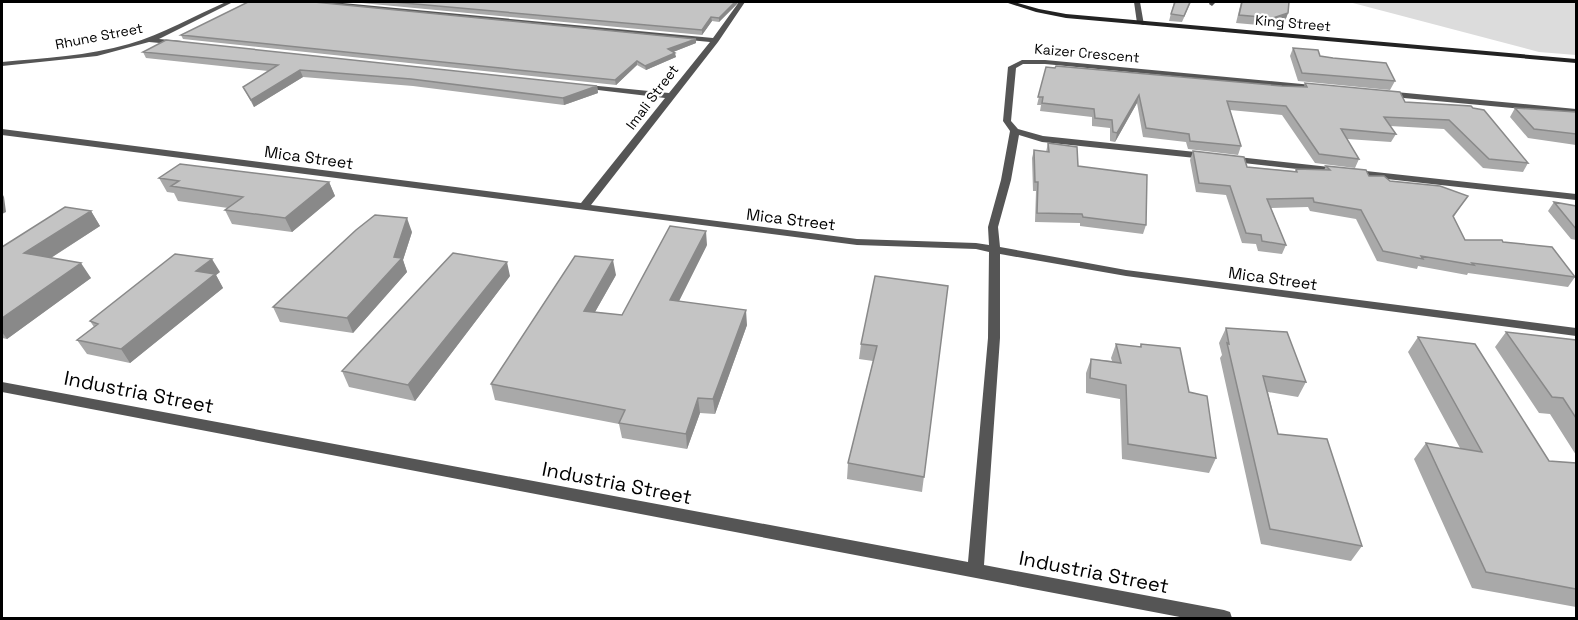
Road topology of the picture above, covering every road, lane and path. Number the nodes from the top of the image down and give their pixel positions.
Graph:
1 (230, 2) edge
2 (316, 2) edge
3 (742, 2) edge
4 (1008, 2) edge
5 (1137, 2) edge
6 (1141, 23) junction
7 (150, 40) junction
8 (715, 40) junction
9 (185, 44) edge
10 (1576, 61) edge
11 (2, 64) edge
12 (566, 85) edge
13 (1328, 89) edge
14 (1376, 93) edge
15 (670, 96) junction
16 (1576, 112) edge
17 (1015, 131) junction
18 (2, 132) edge
19 (1212, 157) edge
20 (1224, 158) edge
21 (1576, 197) edge
22 (583, 208) junction
23 (995, 249) junction
24 (1576, 332) edge
25 (2, 387) edge
26 (976, 570) junction
27 (1224, 618) edge

1 - 7 street, Rhune Street
2 - 8 street
3 - 8 street, Imali Street
4 - 6 street, King Street
5 - 6 street
6 - 10 street, King Street
7 - 9 street
7 - 11 street, Rhune Street
8 - 15 street, Imali Street
12 - 15 street
13 - 17 street, Kaizer Crescent
14 - 16 street
15 - 22 street, Imali Street
17 - 19 street
17 - 23 street
18 - 22 street, Mica Street
20 - 21 street
22 - 23 street, Mica Street
23 - 24 street, Mica Street
23 - 26 street
25 - 26 street, Industria Street
26 - 27 street, Industria Street

